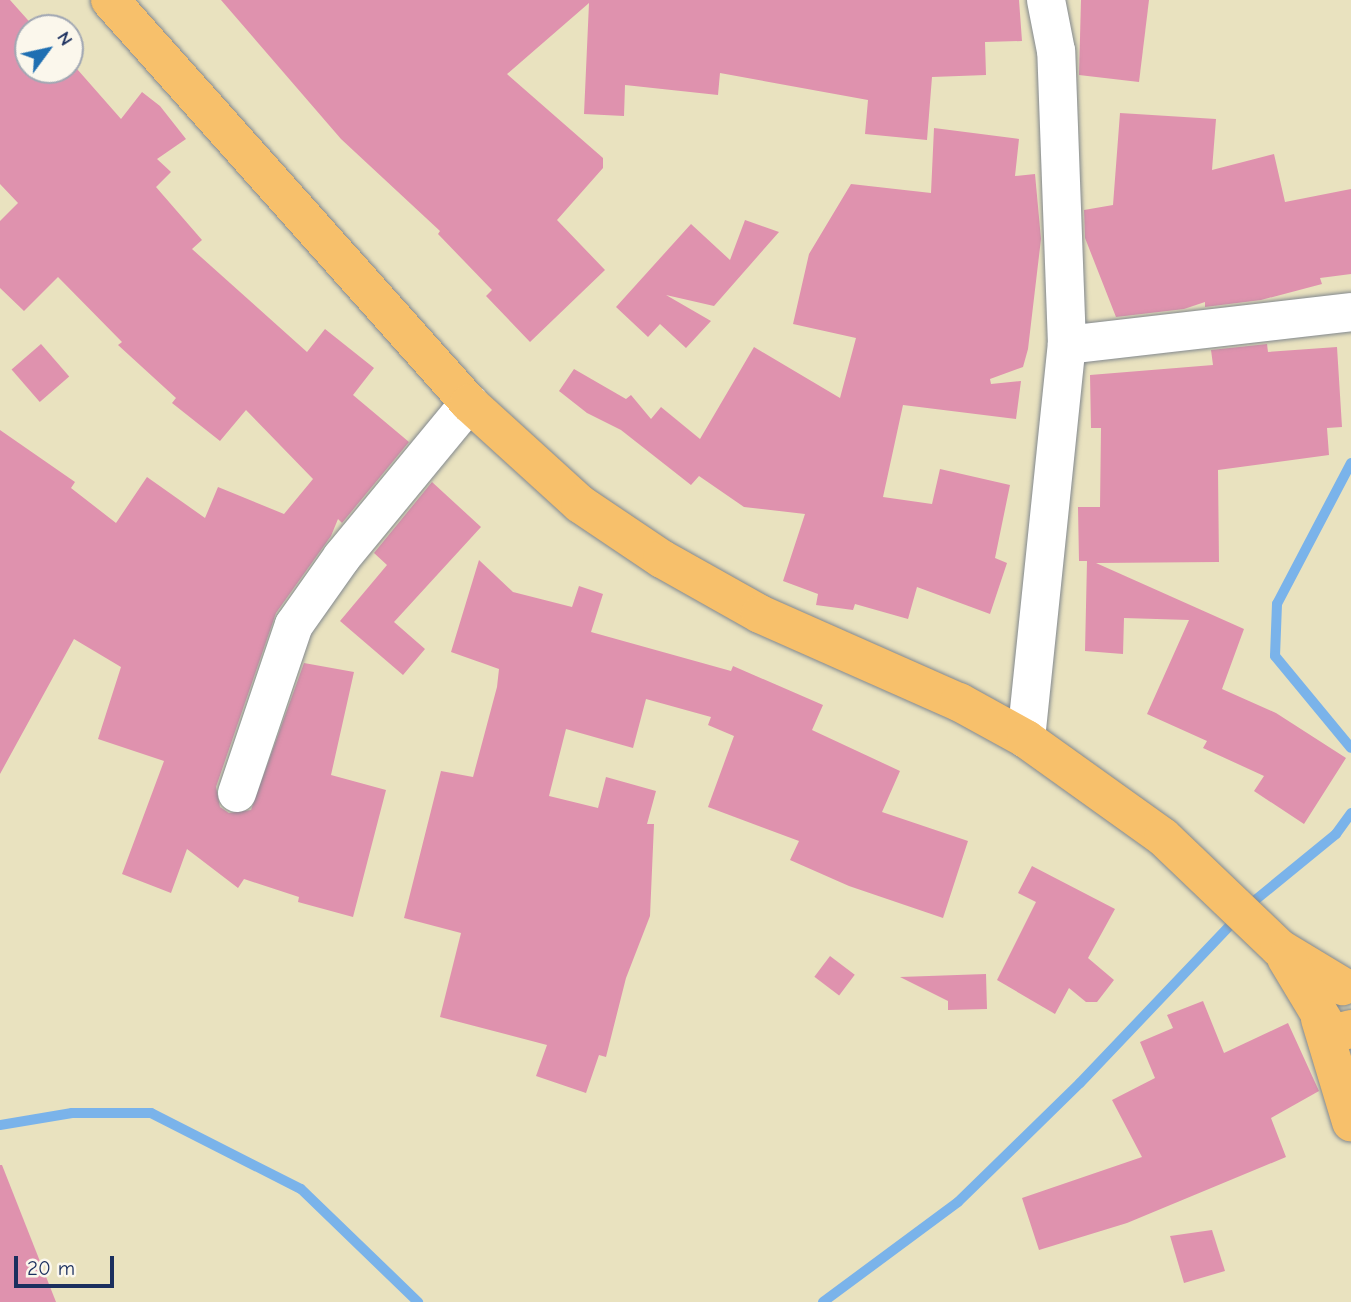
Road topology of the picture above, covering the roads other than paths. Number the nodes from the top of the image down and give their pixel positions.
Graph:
1 (110, 0) edge
2 (1046, 0) edge
3 (1351, 313) edge
4 (1067, 345) junction
5 (469, 403) junction
6 (1026, 738) junction
7 (237, 793) dead end
8 (1336, 1006) edge
9 (1349, 1101) edge

1 - 5 main road
2 - 4 street
3 - 4 street
4 - 6 street
5 - 6 main road
5 - 7 street
6 - 8 main road
8 - 9 main road

